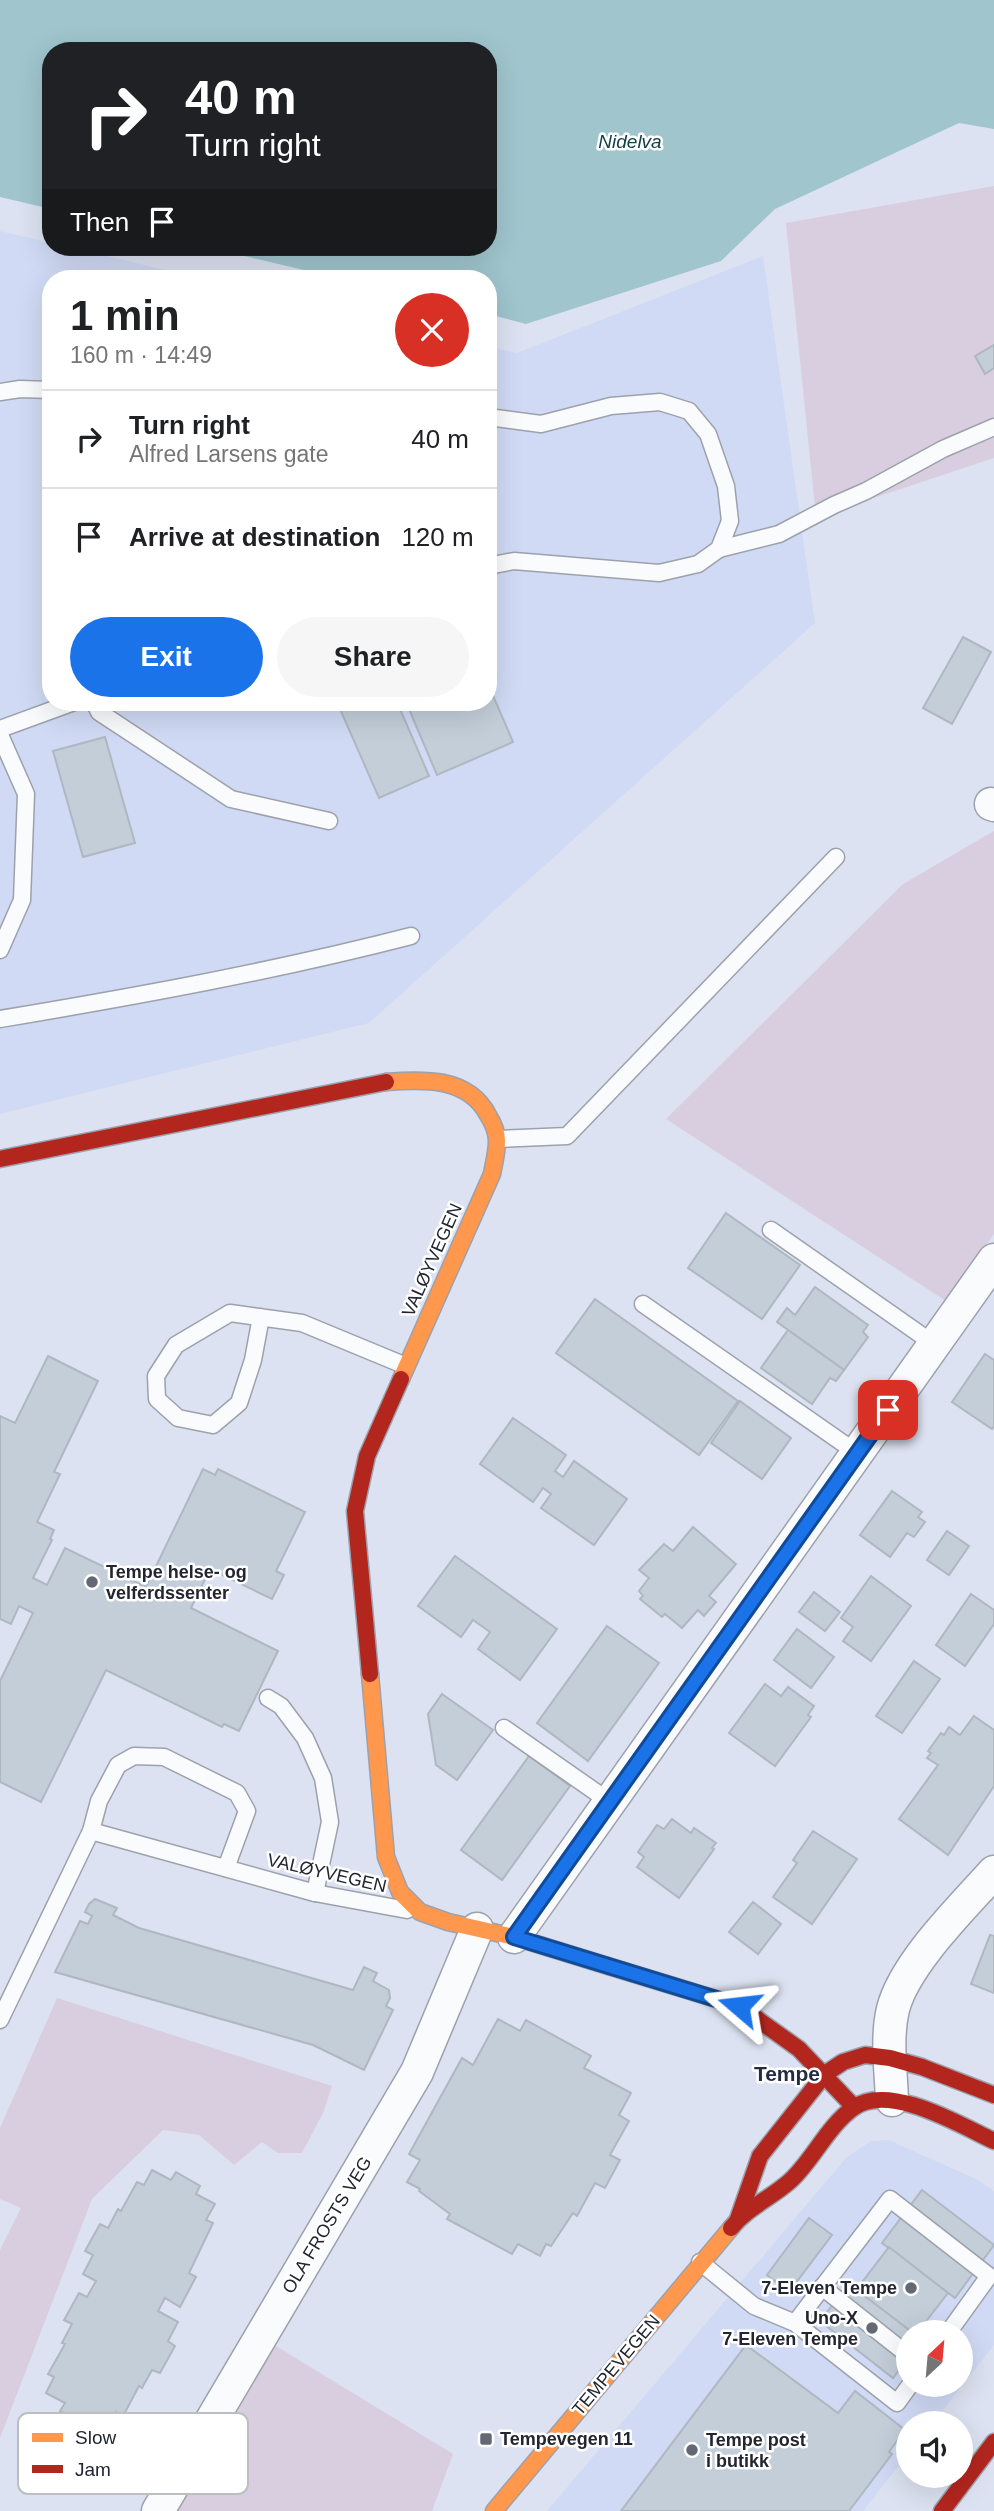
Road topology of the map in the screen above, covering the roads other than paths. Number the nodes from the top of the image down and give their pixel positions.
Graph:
1 (42, 390) edge
2 (0, 392) edge
3 (497, 418) edge
4 (994, 427) edge
5 (719, 549) junction
6 (497, 564) edge
7 (49, 711) edge
8 (98, 711) edge
9 (0, 729) edge
10 (0, 735) edge
11 (329, 821) dead end
12 (836, 857) dead end
13 (411, 936) dead end
14 (0, 950) edge
15 (0, 1019) edge
16 (498, 1139) junction
17 (0, 1159) edge
18 (771, 1230) dead end
19 (994, 1260) edge
20 (643, 1304) dead end
21 (261, 1317) junction
22 (934, 1344) junction
23 (406, 1366) junction
24 (857, 1453) junction
25 (268, 1698) dead end
26 (504, 1728) dead end
27 (610, 1802) junction
28 (92, 1831) junction
29 (226, 1868) junction
30 (994, 1872) edge
31 (316, 1893) junction
32 (420, 1912) junction
33 (477, 1929) junction
34 (514, 1937) junction
35 (0, 2020) edge
36 (890, 2058) junction
37 (825, 2074) junction
38 (994, 2095) edge
39 (891, 2100) junction
40 (854, 2107) junction
41 (969, 2129) junction
42 (994, 2141) edge
43 (994, 2151) edge
44 (737, 2219) junction
45 (700, 2262) junction
46 (822, 2287) junction
47 (957, 2320) edge
48 (795, 2323) junction
49 (896, 2346) edge
50 (901, 2398) edge
51 (216, 2413) edge
52 (994, 2442) edge
53 (168, 2494) edge
54 (158, 2511) edge
55 (494, 2511) edge
56 (942, 2511) edge

1 - 2 lane
3 - 5 lane
4 - 5 lane
5 - 6 lane
7 - 9 lane
8 - 11 lane
10 - 14 lane
12 - 16 lane
13 - 15 lane
16 - 17 street
16 - 23 street, VALØYVEGEN
18 - 22 lane
19 - 22 street
20 - 24 lane
21 - 21 lane
21 - 23 lane
22 - 24 street
23 - 32 street, VALØYVEGEN
24 - 27 street
25 - 31 lane
26 - 27 lane
27 - 34 street
28 - 29 lane, VALØYVEGEN
28 - 29 lane
28 - 35 lane
29 - 31 lane, VALØYVEGEN
30 - 36 street
31 - 32 lane, VALØYVEGEN
32 - 33 street, VALØYVEGEN
33 - 34 street, VALØYVEGEN
33 - 51 street, OLA FROSTS VEG
34 - 37 street, VALØYVEGEN
36 - 37 street
36 - 38 street
36 - 39 street
37 - 40 street, VALØYVEGEN
37 - 44 street
39 - 40 street
39 - 41 street
40 - 44 street
41 - 42 street
41 - 43 street
44 - 45 street, TEMPEVEGEN
45 - 48 lane
45 - 55 street, TEMPEVEGEN
46 - 47 lane
46 - 48 lane
46 - 49 lane
48 - 50 lane
52 - 56 street
53 - 54 street, OLA FROSTS VEG

